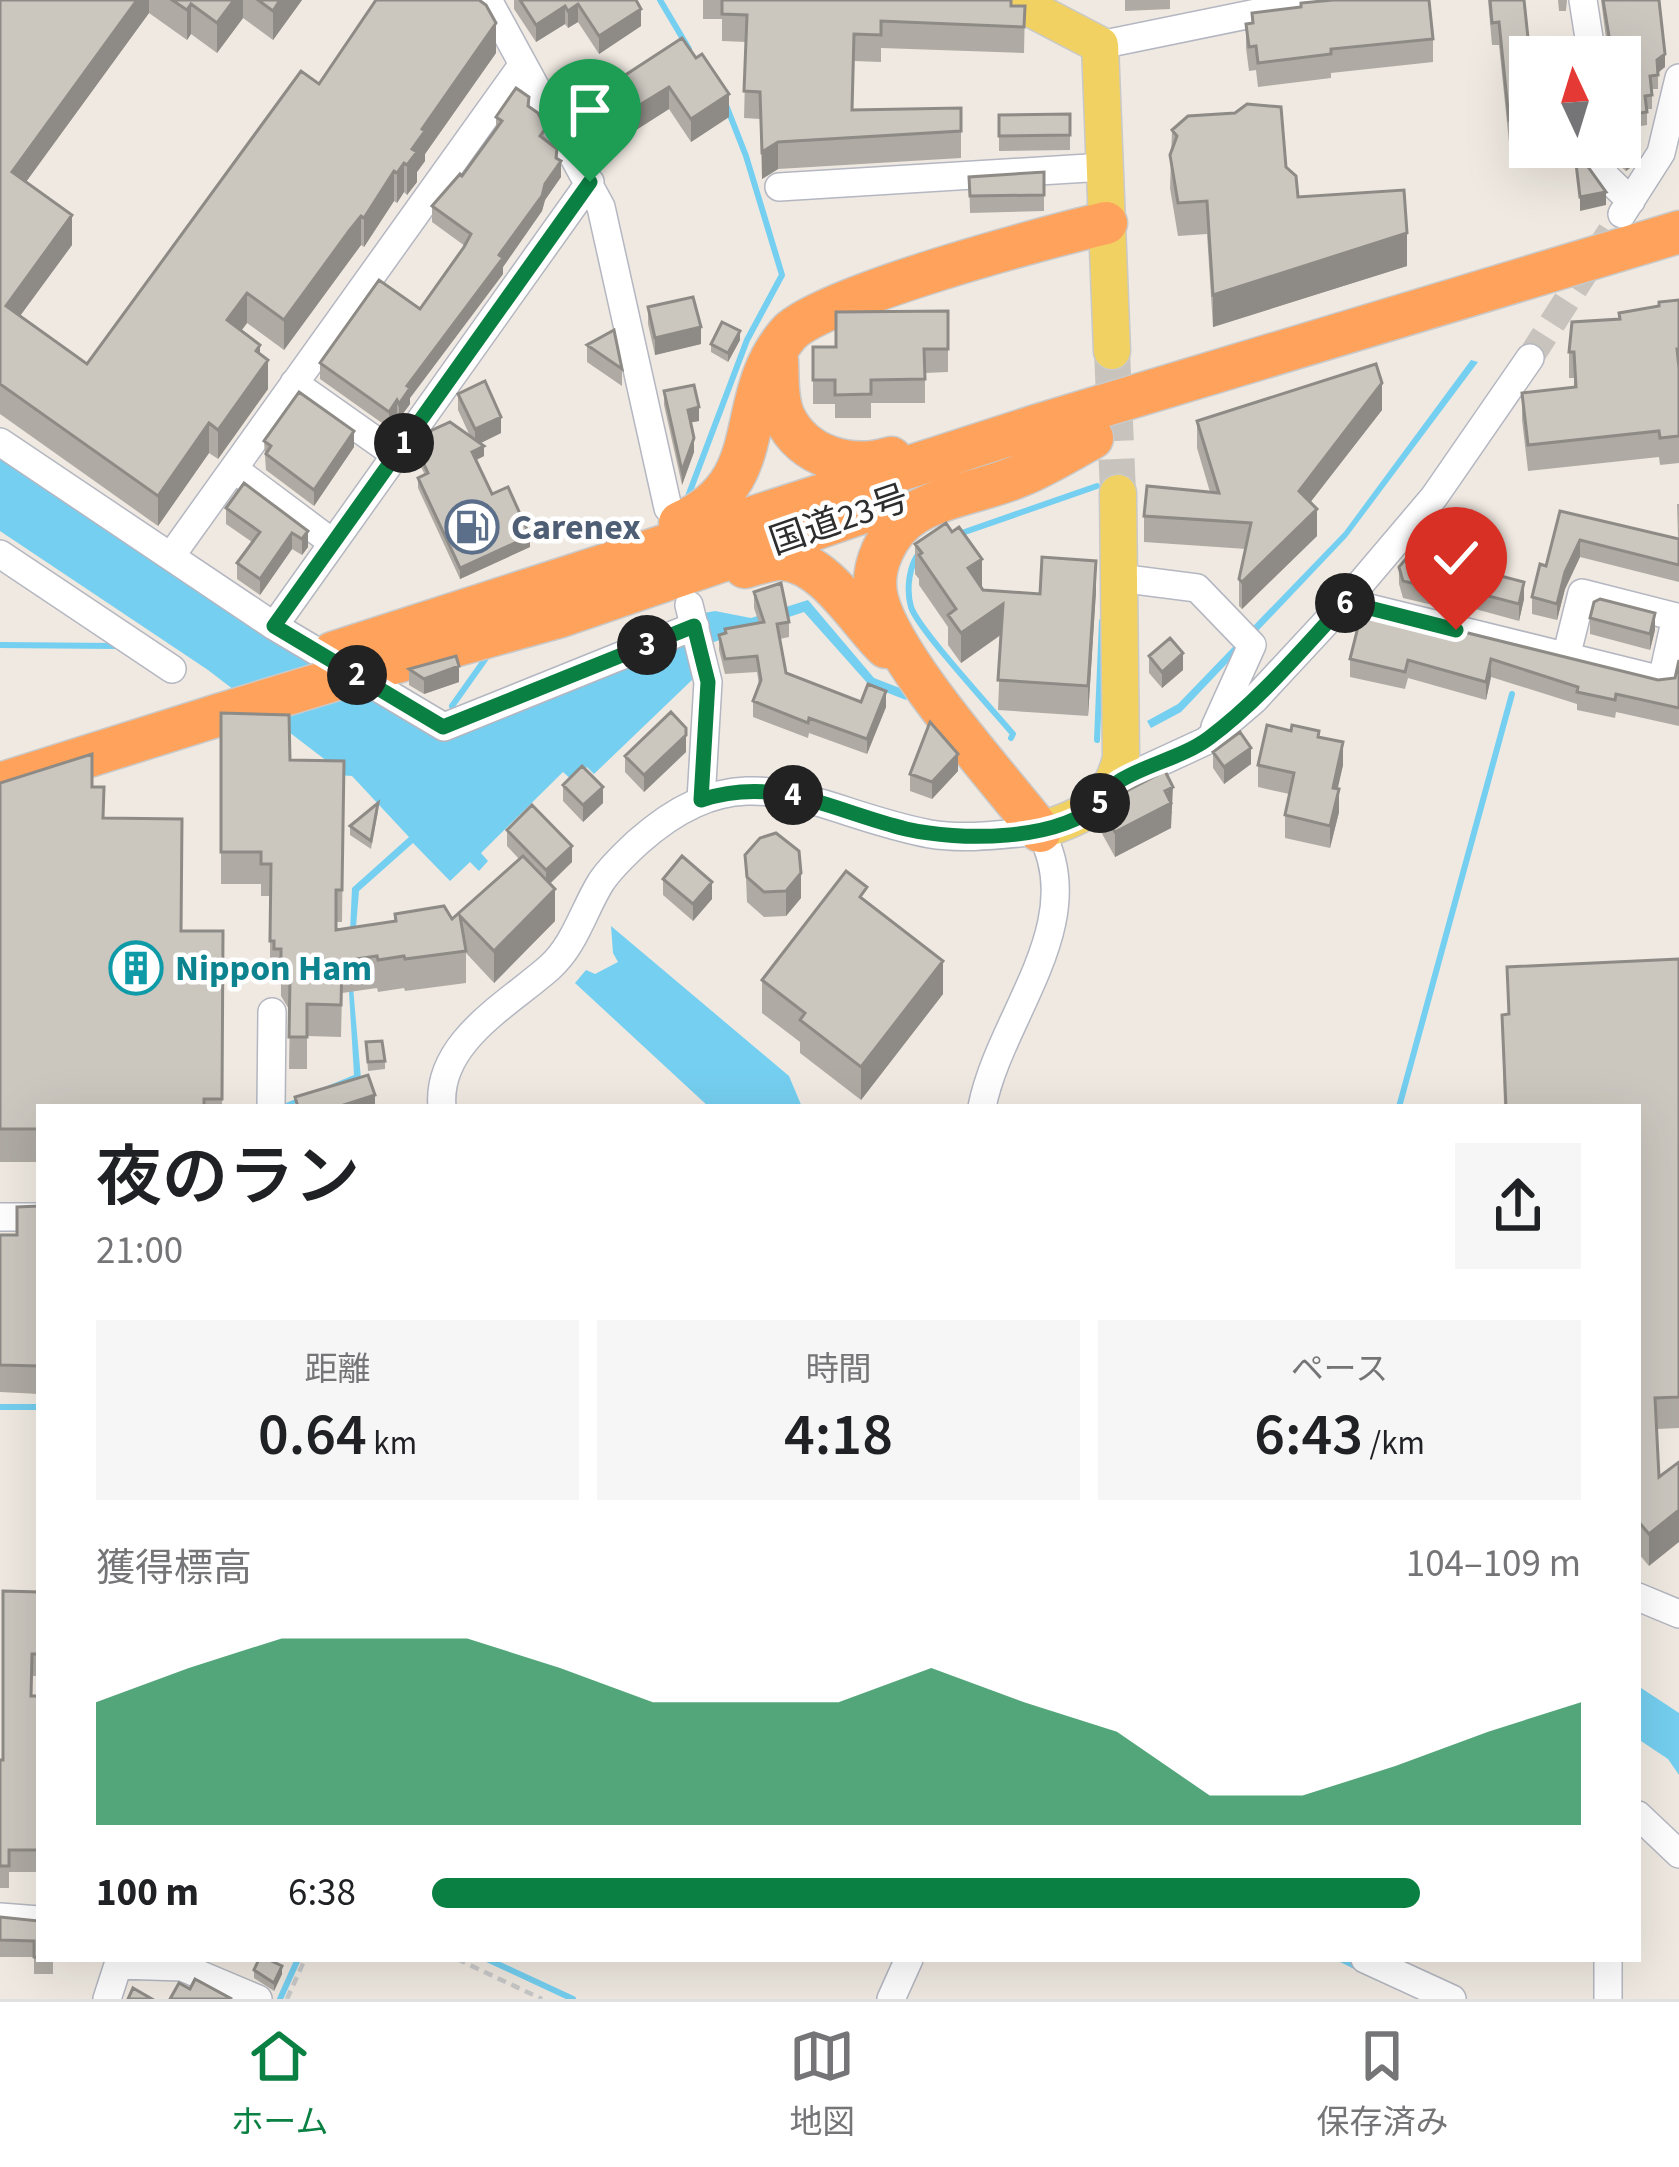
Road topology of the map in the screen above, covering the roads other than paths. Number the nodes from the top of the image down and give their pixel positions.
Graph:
1 (488, 0) edge
2 (1014, 0) edge
3 (1321, 0) edge
4 (1583, 0) edge
5 (1292, 2) edge
6 (1589, 36) edge
7 (1100, 45) junction
8 (523, 64) junction
9 (1679, 78) edge
10 (1104, 167) junction
11 (1603, 168) edge
12 (590, 182) junction
13 (779, 187) dead end
14 (1106, 223) junction
15 (1679, 232) edge
16 (1679, 257) edge
17 (1112, 351) tunnel mouth
18 (776, 352) junction
19 (1530, 358) tunnel mouth
20 (294, 383) junction
21 (1036, 426) junction
22 (1092, 438) junction
23 (0, 442) edge
24 (395, 455) junction
25 (234, 469) junction
26 (1118, 493) tunnel mouth
27 (668, 508) dead end
28 (333, 543) junction
29 (0, 554) edge
30 (171, 556) junction
31 (1119, 578) junction
32 (554, 599) junction
33 (1346, 602) junction
34 (274, 626) junction
35 (1566, 657) edge
36 (930, 690) junction
37 (199, 692) junction
38 (1211, 736) junction
39 (0, 758) edge
40 (1115, 783) junction
41 (0, 784) edge
42 (701, 800) junction
43 (1040, 831) junction
44 (272, 1012) dead end
45 (271, 1104) edge
46 (442, 1104) edge
47 (983, 1104) edge
48 (0, 1217) edge
49 (36, 1217) edge
50 (1641, 1598) edge
51 (1679, 1614) edge
52 (1641, 1818) edge
53 (1679, 1854) edge
54 (0, 1916) edge
55 (36, 1920) edge
56 (119, 1962) edge
57 (908, 1962) edge
58 (1372, 1962) edge
59 (1608, 1962) edge
60 (107, 1999) edge
61 (258, 1999) edge
62 (891, 1999) edge
63 (1452, 1999) edge
64 (1608, 1999) edge

1 - 8 street
2 - 7 main road
3 - 5 street
4 - 6 street
5 - 7 street
7 - 10 main road
8 - 12 street
8 - 20 street
9 - 11 street
10 - 13 street
10 - 14 main road
12 - 24 street
12 - 27 street
14 - 17 main road
14 - 18 highway
15 - 21 highway, 国道23号
16 - 22 highway, 国道23号
18 - 21 highway
18 - 32 highway
19 - 33 street
20 - 24 street
20 - 25 street
21 - 32 highway, 国道23号
22 - 32 highway, 国道23号
22 - 36 highway
23 - 30 street
24 - 28 street
25 - 28 street
25 - 30 street
26 - 31 main road
28 - 34 street
29 - 37 street
30 - 34 street
31 - 38 street
31 - 40 main road
32 - 36 highway
32 - 37 highway, 国道23号
33 - 35 street
33 - 38 street
34 - 42 street
36 - 43 highway
37 - 39 highway, 国道23号
37 - 41 highway, 国道23号
38 - 40 street
40 - 43 main road
42 - 43 street
42 - 46 street
43 - 47 street
44 - 45 street
48 - 49 street
50 - 51 street
52 - 53 street
54 - 55 street
56 - 60 street
56 - 61 street
57 - 62 street
58 - 63 street
59 - 64 street

